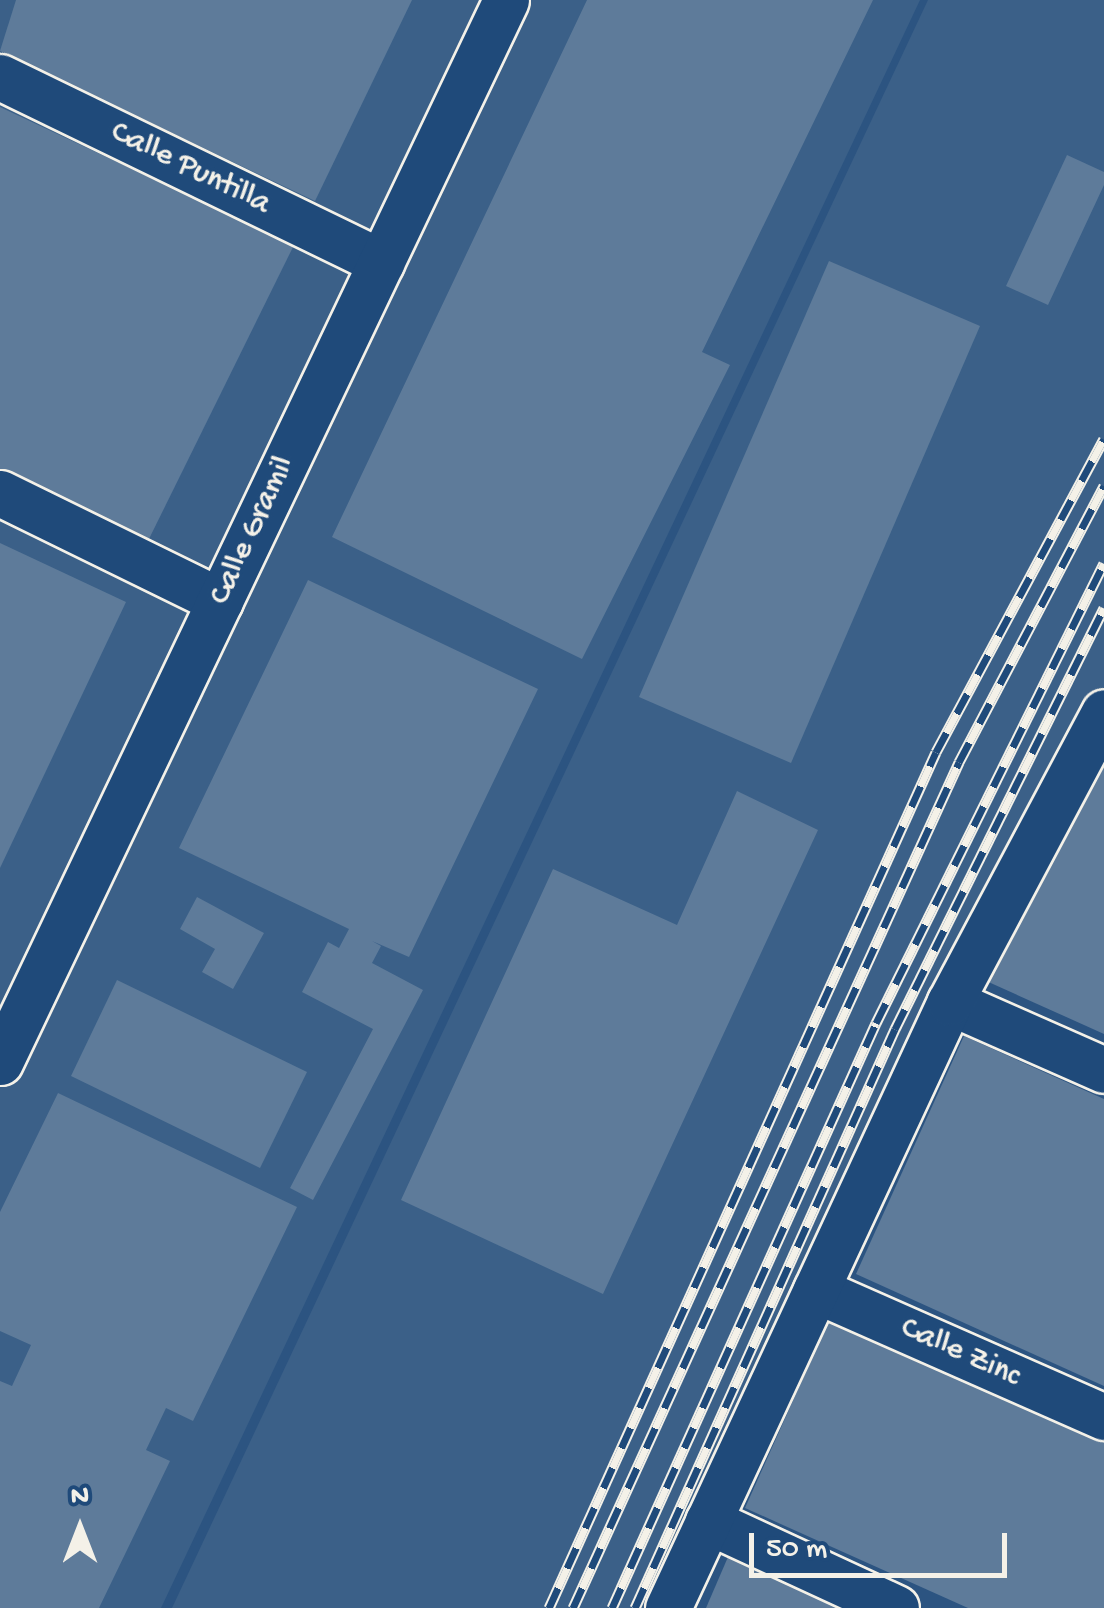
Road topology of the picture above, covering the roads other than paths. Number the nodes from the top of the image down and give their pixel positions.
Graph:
1 (506, 0) edge
2 (0, 77) edge
3 (381, 262) junction
4 (0, 493) edge
5 (220, 601) junction
6 (1102, 719) edge
7 (950, 1002) junction
8 (0, 1062) edge
9 (1104, 1070) edge
10 (816, 1290) junction
11 (1104, 1417) edge
12 (708, 1522) junction
13 (668, 1608) edge
14 (896, 1608) edge

1 - 3 street, Calle Gramil
2 - 3 street, Calle Puntilla
3 - 5 street, Calle Gramil
4 - 5 street
5 - 8 street, Calle Gramil
6 - 7 street
7 - 9 street
7 - 10 street
10 - 11 street, Calle Zinc
10 - 12 street
12 - 13 street
12 - 14 street

